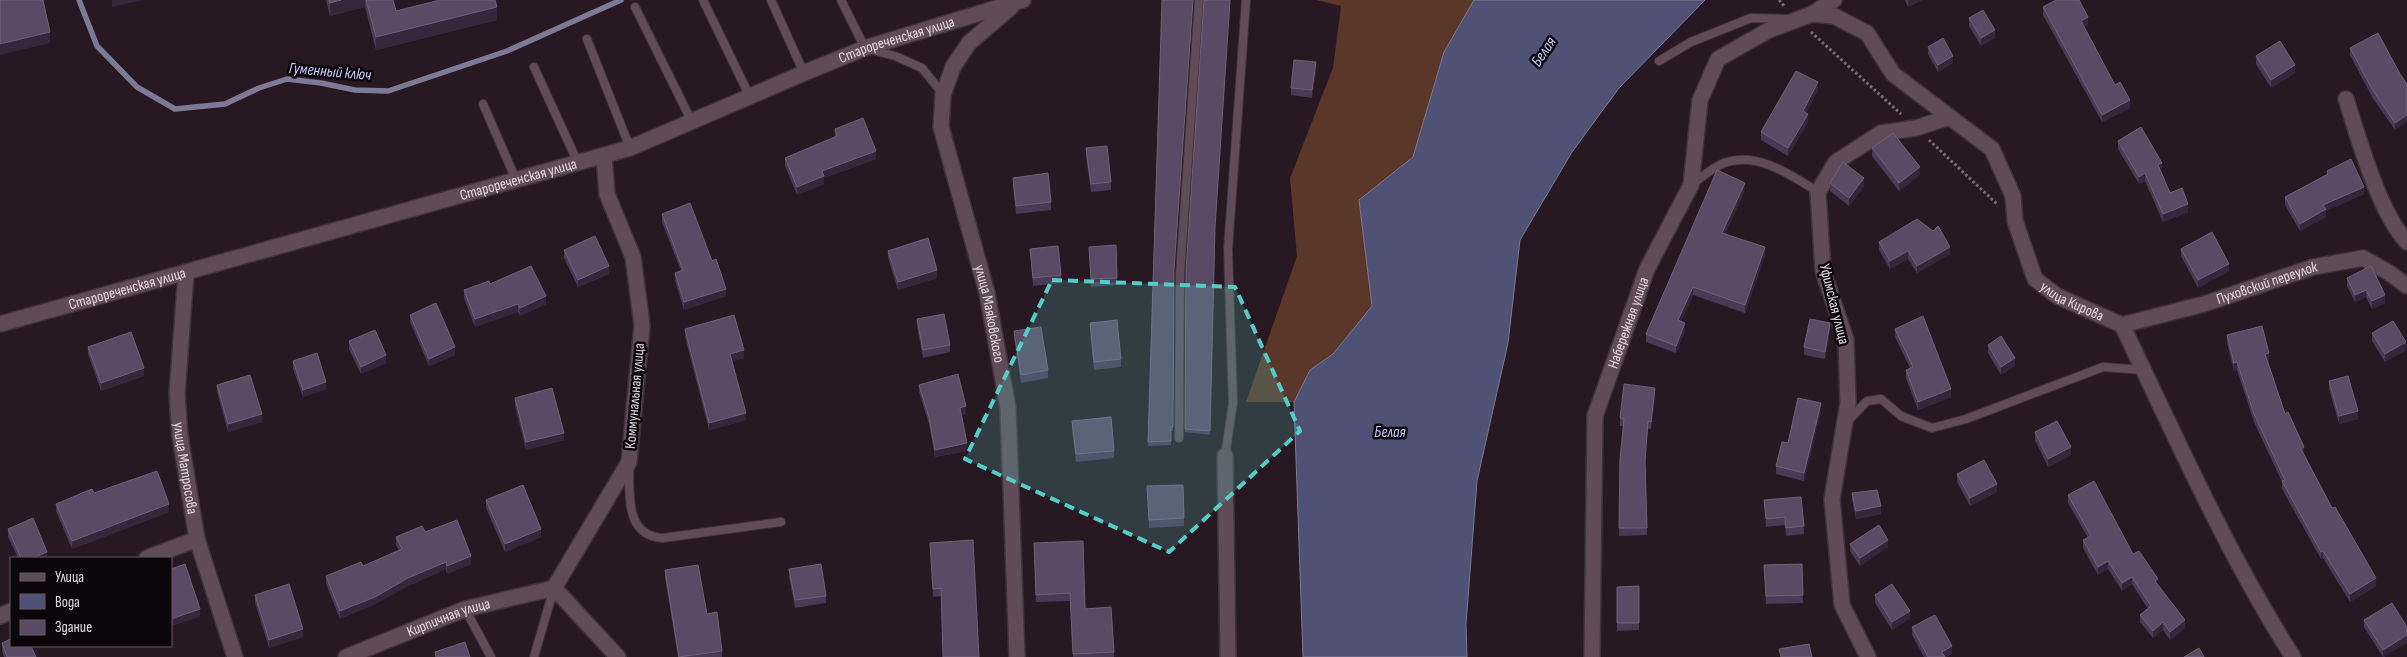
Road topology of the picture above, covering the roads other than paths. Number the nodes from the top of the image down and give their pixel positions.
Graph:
1 (703, 0) edge
2 (771, 0) edge
3 (841, 0) edge
4 (1199, 0) edge
5 (1246, 0) edge
6 (1821, 0) edge
7 (1834, 0) edge
8 (1019, 2) edge
9 (635, 7) dead end
10 (1805, 16) junction
11 (1769, 30) joint
12 (587, 39) dead end
13 (865, 48) junction
14 (1659, 61) dead end
15 (534, 67) dead end
16 (804, 72) junction
17 (943, 95) junction
18 (750, 97) junction
19 (2346, 99) dead end
20 (483, 104) dead end
21 (1950, 117) junction
22 (692, 122) junction
23 (630, 148) junction
24 (604, 156) junction
25 (578, 163) junction
26 (517, 182) junction
27 (1691, 185) junction
28 (1818, 192) junction
29 (2407, 242) edge
30 (186, 273) junction
31 (2407, 286) edge
32 (0, 324) edge
33 (2122, 325) junction
34 (2144, 370) junction
35 (1844, 424) junction
36 (1179, 438) dead end
37 (1225, 456) joint
38 (629, 462) junction
39 (781, 522) dead end
40 (197, 539) junction
41 (150, 557) edge
42 (554, 588) junction
43 (465, 609) junction
44 (235, 657) edge
45 (346, 657) edge
46 (491, 657) edge
47 (534, 657) edge
48 (618, 657) edge
49 (1017, 657) edge
50 (1228, 657) edge
51 (1592, 657) edge
52 (1868, 657) edge
53 (2293, 657) edge

1 - 18 lane
2 - 16 lane
3 - 13 lane
4 - 36 lane
5 - 37 lane
6 - 10 lane
7 - 10 street
8 - 13 street, Старореченская улица
8 - 17 street, улица Маяковского
9 - 22 lane
10 - 11 street, улица Кирова
10 - 14 lane
10 - 21 street, улица Кирова
11 - 27 street, Набережная улица
12 - 23 lane
13 - 16 street, Старореченская улица
13 - 17 lane
15 - 25 lane
16 - 18 street, Старореченская улица
17 - 49 street, улица Маяковского
18 - 22 street, Старореченская улица
19 - 29 street
20 - 26 lane
21 - 28 street
21 - 33 street, улица Кирова
22 - 23 street, Старореченская улица
23 - 24 street, Старореченская улица
24 - 25 street, Старореченская улица
24 - 38 street, Коммунальная улица
25 - 26 street, Старореченская улица
26 - 30 street, Старореченская улица
27 - 28 lane
27 - 51 street, Набережная улица
28 - 35 street, Уфимская улица
30 - 32 street, Старореченская улица
30 - 40 street, улица Матросова
31 - 33 street, Пуховский переулок
33 - 34 street, улица Кирова
34 - 35 lane
34 - 53 street, улица Кирова
35 - 52 street, Уфимская улица
37 - 50 street
38 - 39 lane
38 - 42 street, Коммунальная улица
40 - 41 street
40 - 44 street, улица Матросова
42 - 43 street, Кирпичная улица
42 - 47 lane
42 - 48 street
43 - 45 street, Кирпичная улица
43 - 46 lane

